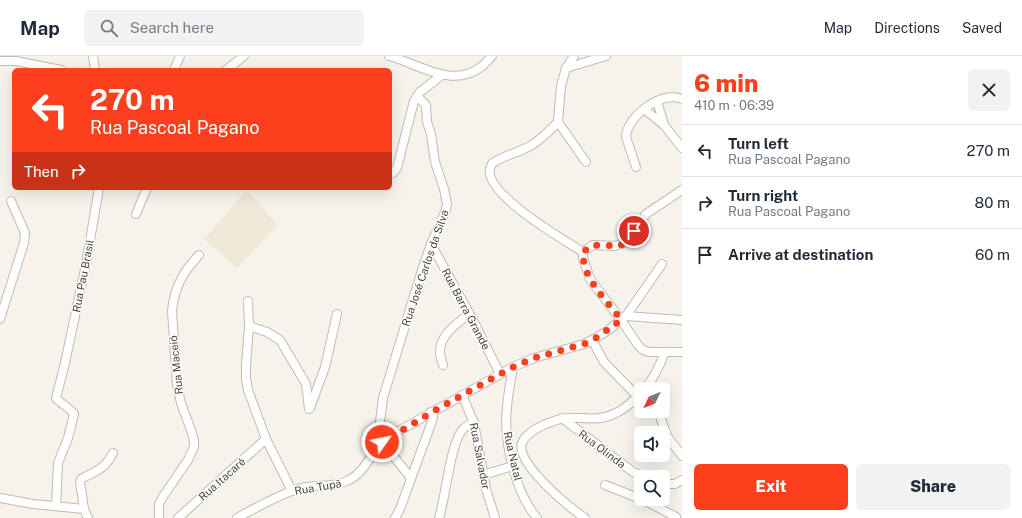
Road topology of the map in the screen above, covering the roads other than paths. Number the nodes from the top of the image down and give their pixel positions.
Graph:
1 (94, 56) edge
2 (180, 56) edge
3 (244, 56) edge
4 (389, 56) edge
5 (492, 56) edge
6 (574, 56) edge
7 (606, 56) edge
8 (0, 61) edge
9 (31, 67) edge
10 (41, 68) edge
11 (95, 68) edge
12 (175, 68) edge
13 (229, 68) edge
14 (566, 68) junction
15 (442, 75) junction
16 (417, 96) junction
17 (682, 99) edge
18 (657, 101) junction
19 (644, 109) junction
20 (558, 122) junction
21 (664, 125) junction
22 (682, 148) edge
23 (586, 162) dead end
24 (636, 167) dead end
25 (392, 173) edge
26 (98, 190) edge
27 (146, 190) edge
28 (682, 190) edge
29 (11, 200) dead end
30 (136, 214) dead end
31 (431, 244) junction
32 (583, 252) junction
33 (199, 255) dead end
34 (662, 264) dead end
35 (248, 301) dead end
36 (337, 314) dead end
37 (469, 314) junction
38 (624, 318) junction
39 (0, 319) edge
40 (682, 320) edge
41 (249, 326) junction
42 (592, 340) junction
43 (665, 352) junction
44 (682, 352) edge
45 (443, 365) dead end
46 (513, 367) junction
47 (500, 374) junction
48 (651, 382) edge
49 (634, 390) edge
50 (462, 395) junction
51 (634, 400) edge
52 (432, 412) junction
53 (562, 418) junction
54 (661, 418) edge
55 (474, 423) junction
56 (266, 439) junction
57 (382, 442) junction
58 (113, 453) dead end
59 (682, 456) edge
60 (513, 466) junction
61 (634, 472) edge
62 (483, 475) junction
63 (411, 478) junction
64 (682, 480) edge
65 (670, 484) edge
66 (605, 485) dead end
67 (292, 491) junction
68 (634, 496) edge
69 (0, 498) edge
70 (56, 506) junction
71 (655, 506) edge
72 (84, 509) junction
73 (676, 517) dead end
74 (88, 518) edge
75 (159, 518) edge
76 (178, 518) edge
77 (237, 518) edge
78 (395, 518) edge
79 (440, 518) edge
80 (495, 518) edge
81 (537, 518) edge
82 (585, 518) edge

1 - 11 street
2 - 12 street
3 - 13 street
4 - 15 street
5 - 15 street
6 - 14 street
7 - 14 street
8 - 9 street
9 - 10 street
14 - 20 street
15 - 16 street
16 - 25 street
16 - 31 street, Rua José Carlos da Silva
17 - 18 street
18 - 19 street
18 - 21 street
19 - 21 street
19 - 24 street
20 - 23 street
20 - 32 street
21 - 22 street
26 - 70 street, Rua Pau Brasil
27 - 30 street
28 - 32 street
29 - 39 street
31 - 37 street, Rua Barra Grande
31 - 57 street, Rua José Carlos da Silva
32 - 38 street
33 - 75 street, Rua Maceió
34 - 38 street, Rua Tupã
35 - 41 street
36 - 41 street
37 - 45 street
37 - 47 street, Rua Barra Grande
38 - 40 street
38 - 42 street, Rua Tupã
38 - 43 street
41 - 56 street
42 - 46 street, Rua Tupã
42 - 49 street
43 - 44 street
43 - 48 street
46 - 47 street, Rua Tupã
46 - 60 street, Rua Natal
47 - 50 street, Rua Tupã
50 - 52 street, Rua Tupã
50 - 55 street, Rua Salvador
51 - 53 street
52 - 57 street, Rua Tupã
52 - 63 street
53 - 61 street, Rua Olinda
53 - 82 street
54 - 59 street
55 - 62 street, Rua Salvador
55 - 79 street
56 - 67 street
56 - 76 street, Rua Itacaré
57 - 63 street
57 - 67 street, Rua Tupã
58 - 72 street
60 - 62 street
60 - 81 street, Rua Natal
62 - 80 street, Rua Salvador
63 - 78 street
64 - 65 street
66 - 68 street
67 - 77 street, Rua Tupã
69 - 70 street
70 - 72 street
71 - 73 street
72 - 74 street

